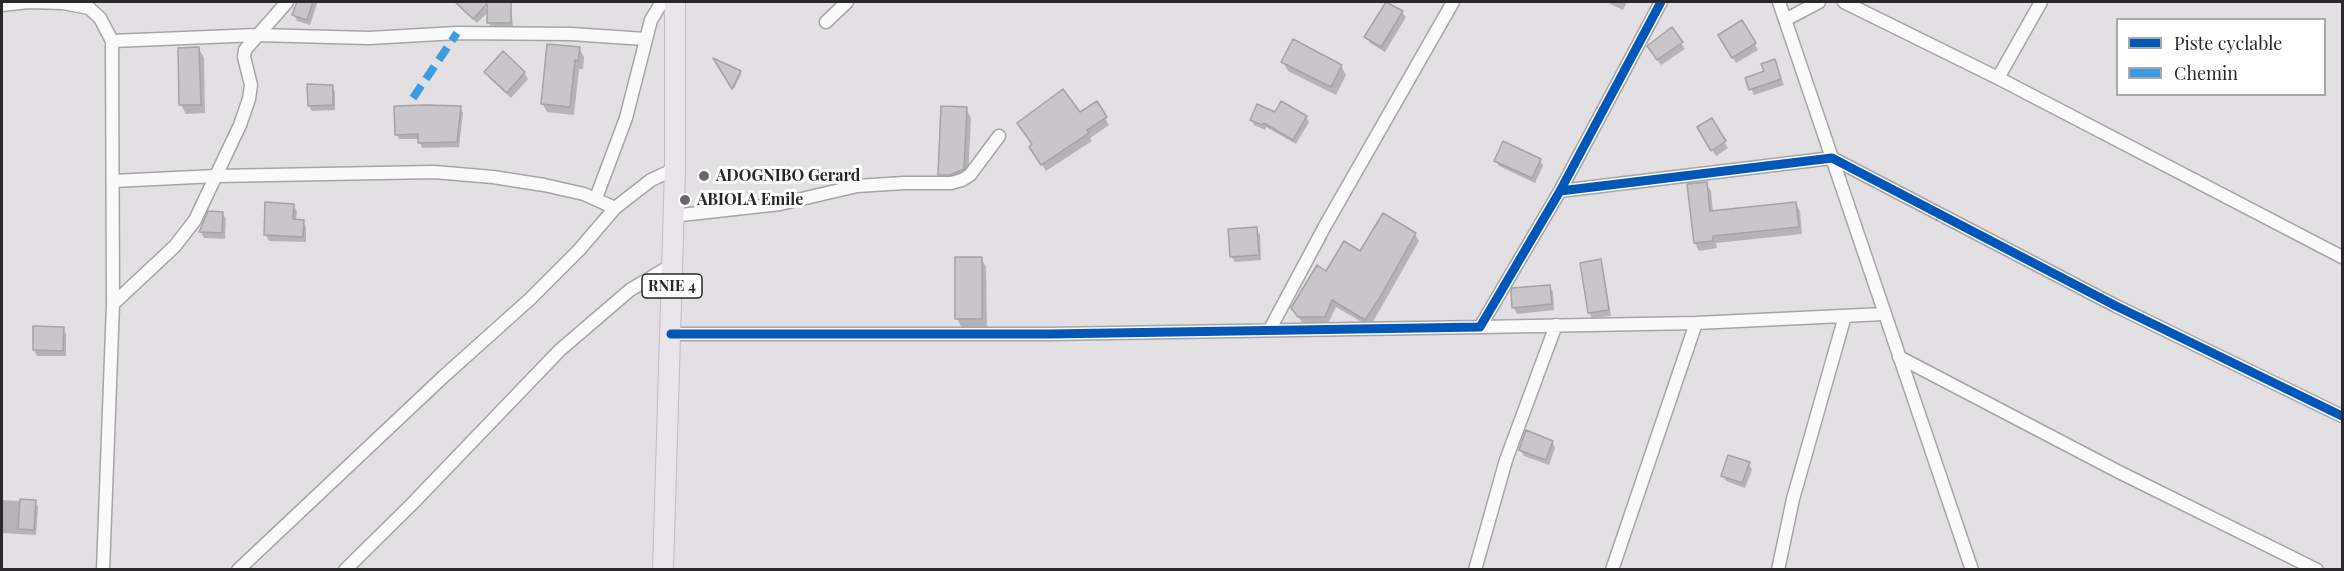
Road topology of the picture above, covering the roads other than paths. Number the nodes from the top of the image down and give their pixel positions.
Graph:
1 (287, 2) edge
2 (662, 2) edge
3 (675, 2) edge
4 (847, 2) edge
5 (1453, 2) edge
6 (1661, 2) edge
7 (1779, 2) edge
8 (1819, 2) edge
9 (1844, 2) edge
10 (2041, 2) edge
11 (2, 5) edge
12 (1785, 20) junction
13 (826, 22) dead end
14 (257, 35) junction
15 (645, 39) junction
16 (112, 41) junction
17 (1998, 78) junction
18 (999, 136) dead end
19 (1832, 158) junction
20 (675, 169) junction
21 (216, 176) junction
22 (113, 181) junction
23 (1560, 191) junction
24 (596, 198) junction
25 (615, 208) junction
26 (672, 216) junction
27 (2343, 256) edge
28 (672, 265) junction
29 (113, 304) junction
30 (1884, 314) junction
31 (1845, 316) junction
32 (1696, 323) junction
33 (1556, 325) junction
34 (1480, 327) junction
35 (1270, 329) junction
36 (671, 334) junction
37 (1899, 357) junction
38 (2343, 416) edge
39 (103, 570) edge
40 (238, 570) edge
41 (345, 570) edge
42 (663, 570) edge
43 (1475, 570) edge
44 (1612, 570) edge
45 (1778, 570) edge
46 (1972, 570) edge
47 (2317, 570) edge

1 - 14 street
2 - 15 street
3 - 20 main road, RNIE 4
4 - 13 street
5 - 35 street
6 - 23 street
7 - 12 street
8 - 12 street
9 - 17 street
10 - 17 street
11 - 16 street
12 - 19 street
14 - 15 street
14 - 16 street
14 - 21 street
15 - 24 street
16 - 22 street
17 - 27 street
18 - 26 street
19 - 23 street
19 - 30 street
19 - 38 street
20 - 25 street
20 - 26 main road, RNIE 4
21 - 22 street
21 - 24 street
21 - 29 street
22 - 29 street
23 - 34 street
24 - 25 street
25 - 40 street
26 - 28 main road, RNIE 4
28 - 36 main road, RNIE 4
28 - 41 street
29 - 39 street
30 - 31 street
30 - 37 street
31 - 32 street
31 - 45 street
32 - 33 street
32 - 44 street
33 - 34 street
33 - 43 street
34 - 35 street
35 - 36 street
36 - 42 main road, RNIE 4
37 - 46 street
37 - 47 street

